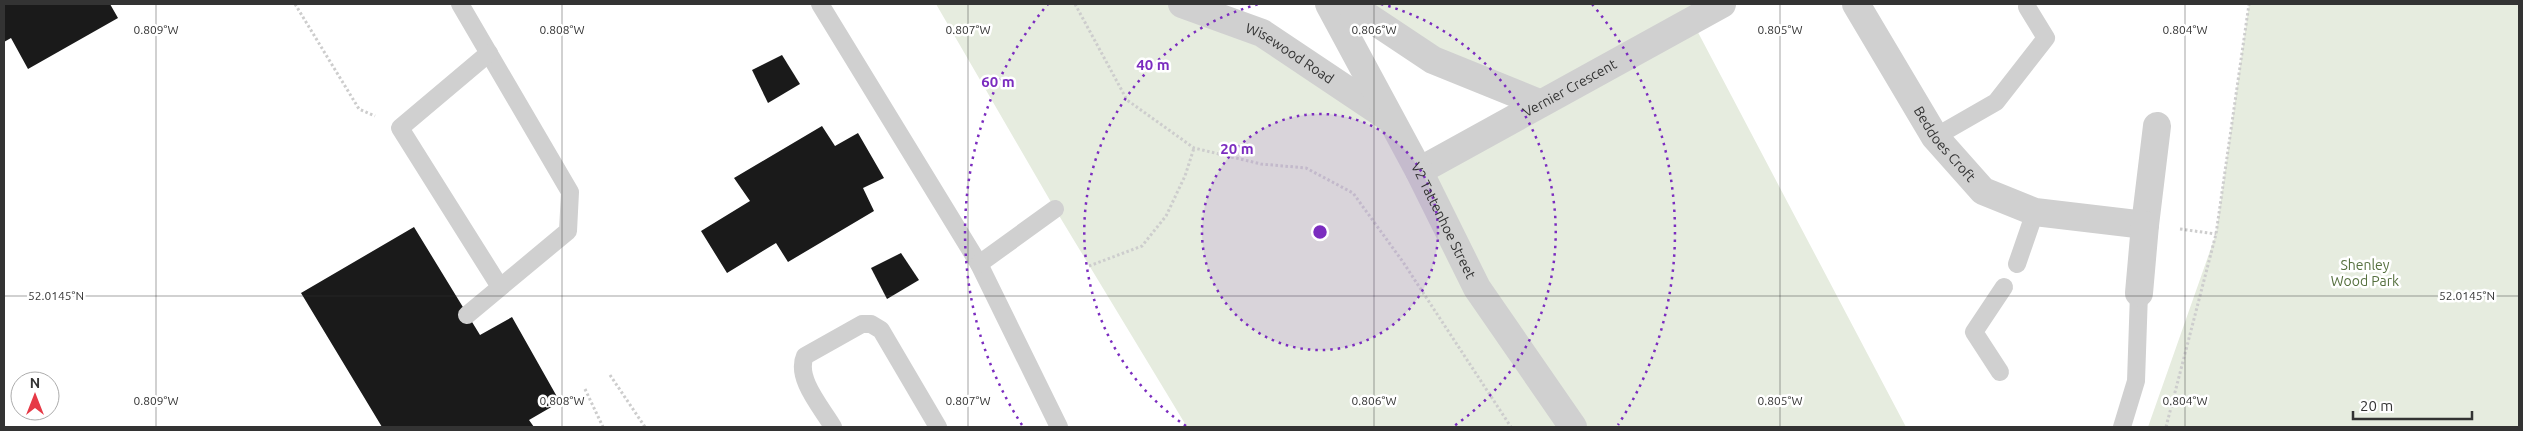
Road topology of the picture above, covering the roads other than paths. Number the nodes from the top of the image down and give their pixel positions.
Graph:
1 (460, 4) edge
2 (1182, 4) edge
3 (1329, 4) edge
4 (1349, 4) edge
5 (1722, 4) edge
6 (1856, 4) edge
7 (826, 6) edge
8 (2027, 7) dead end
9 (489, 53) junction
10 (1539, 103) junction
11 (1389, 118) junction
12 (2158, 126) dead end
13 (1936, 137) junction
14 (1419, 171) junction
15 (1055, 209) dead end
16 (2034, 212) junction
17 (2145, 225) junction
18 (979, 264) junction
19 (2018, 264) dead end
20 (500, 288) junction
21 (2004, 288) dead end
22 (2139, 293) joint
23 (467, 315) dead end
24 (2000, 372) dead end
25 (833, 427) edge
26 (938, 427) edge
27 (1060, 427) edge
28 (1573, 427) edge
29 (2122, 427) edge

1 - 9 lane
2 - 11 street, Wisewood Road
3 - 11 street, V2 Tattenhoe Street
4 - 10 street
5 - 10 street, Vernier Crescent
6 - 13 street, Beddoes Croft
7 - 18 lane
8 - 13 lane
9 - 20 lane
9 - 20 lane
10 - 14 street, Vernier Crescent
11 - 14 street, V2 Tattenhoe Street
12 - 17 street
13 - 16 street, Beddoes Croft
14 - 28 street, V2 Tattenhoe Street
15 - 18 lane
16 - 17 street, Beddoes Croft
16 - 19 lane
17 - 22 street
18 - 27 lane
20 - 23 lane
21 - 24 lane
22 - 29 lane
25 - 26 lane

